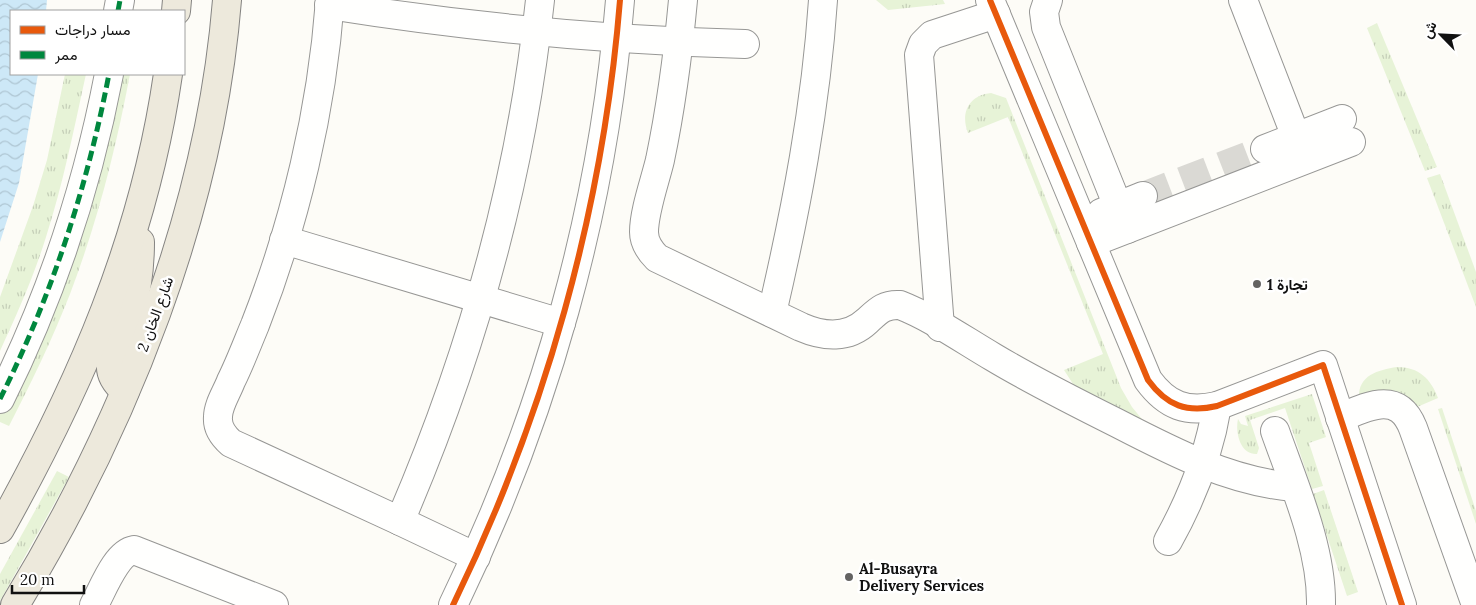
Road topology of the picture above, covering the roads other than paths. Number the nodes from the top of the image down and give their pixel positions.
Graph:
1 (227, 0) edge
2 (540, 0) edge
3 (620, 0) edge
4 (683, 0) edge
5 (823, 0) edge
6 (1048, 0) edge
7 (1243, 0) edge
8 (329, 3) edge
9 (993, 7) edge
10 (537, 32) junction
11 (617, 39) junction
12 (679, 42) junction
13 (745, 44) dead end
14 (109, 75) edge
15 (168, 75) edge
16 (1296, 137) junction
17 (1265, 149) tunnel mouth
18 (1144, 196) tunnel mouth
19 (138, 216) junction
20 (1122, 217) junction
21 (1086, 231) junction
22 (284, 240) junction
23 (481, 299) junction
24 (772, 314) junction
25 (561, 323) junction
26 (940, 326) junction
27 (125, 391) junction
28 (0, 399) edge
29 (1217, 406) junction
30 (1340, 418) junction
31 (1275, 431) dead end
32 (1204, 464) junction
33 (1294, 487) junction
34 (400, 521) junction
35 (0, 529) edge
36 (1168, 541) dead end
37 (476, 557) junction
38 (15, 605) edge
39 (94, 605) edge
40 (274, 605) edge
41 (453, 605) edge
42 (1321, 605) edge
43 (1402, 605) edge
44 (1476, 605) edge

1 - 27 main road, شارع الخان 2
2 - 10 street
3 - 11 street
4 - 12 street
5 - 24 street
6 - 20 street
7 - 16 street
8 - 10 street
8 - 22 street
9 - 21 street
9 - 26 street
10 - 11 street
10 - 23 street
11 - 12 street
11 - 25 street
12 - 13 street
12 - 24 street
14 - 28 street
15 - 19 main road
16 - 17 street
16 - 20 street
18 - 20 street
19 - 27 main road
19 - 35 main road
20 - 21 street
21 - 29 street
22 - 23 street
22 - 34 street
23 - 25 street
23 - 34 street
24 - 26 street
25 - 37 street
26 - 32 street
27 - 38 main road, شارع الخان 2
29 - 30 street
29 - 32 street
30 - 43 street
30 - 44 street
31 - 33 street
32 - 33 street
32 - 36 street
33 - 42 street
34 - 37 street
37 - 41 street
39 - 40 street

